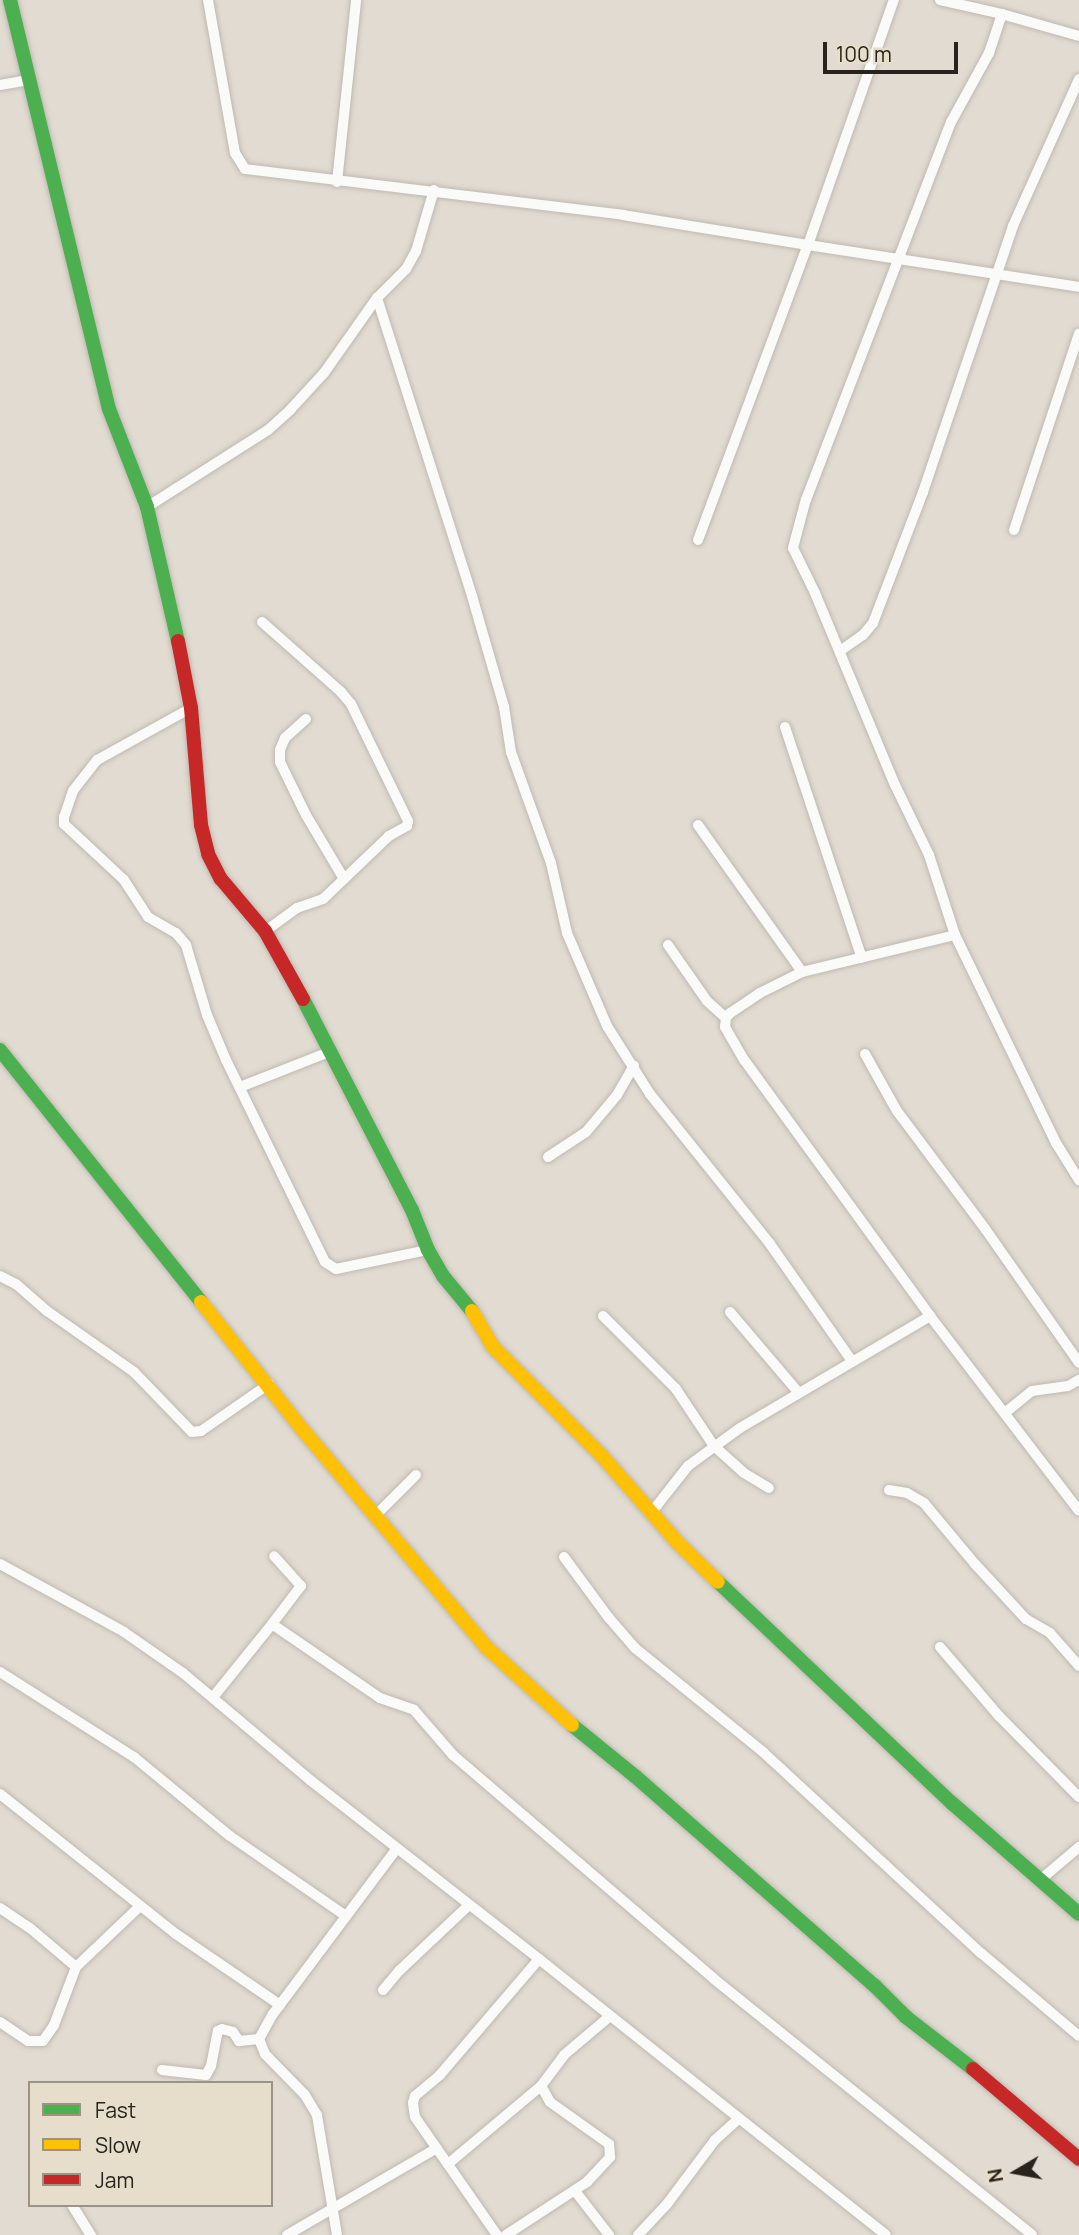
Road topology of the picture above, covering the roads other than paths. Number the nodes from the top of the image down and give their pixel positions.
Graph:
1 (10, 0) edge
2 (208, 0) edge
3 (356, 0) edge
4 (894, 0) edge
5 (940, 0) edge
6 (1002, 14) junction
7 (1079, 36) edge
8 (1079, 79) edge
9 (30, 80) junction
10 (0, 85) edge
11 (337, 182) junction
12 (433, 190) junction
13 (808, 245) junction
14 (899, 260) junction
15 (995, 275) junction
16 (1079, 287) edge
17 (377, 298) junction
18 (1079, 333) edge
19 (147, 507) junction
20 (1014, 530) dead end
21 (698, 540) dead end
22 (262, 622) dead end
23 (840, 651) junction
24 (191, 708) junction
25 (306, 719) dead end
26 (785, 727) dead end
27 (698, 825) dead end
28 (344, 879) junction
29 (265, 931) junction
30 (955, 935) junction
31 (668, 946) dead end
32 (862, 958) junction
33 (802, 972) junction
34 (726, 1018) junction
35 (0, 1050) edge
36 (329, 1052) junction
37 (865, 1054) dead end
38 (634, 1066) junction
39 (240, 1087) junction
40 (548, 1157) dead end
41 (1079, 1180) edge
42 (428, 1250) junction
43 (0, 1276) edge
44 (730, 1312) dead end
45 (930, 1316) junction
46 (603, 1317) dead end
47 (852, 1361) junction
48 (1079, 1363) edge
49 (1079, 1380) edge
50 (270, 1384) junction
51 (798, 1392) junction
52 (1006, 1412) junction
53 (714, 1446) junction
54 (416, 1475) dead end
55 (769, 1488) dead end
56 (890, 1490) dead end
57 (1079, 1511) edge
58 (651, 1513) junction
59 (375, 1516) junction
60 (274, 1556) dead end
61 (565, 1557) dead end
62 (0, 1564) edge
63 (272, 1624) junction
64 (940, 1647) dead end
65 (1079, 1666) edge
66 (0, 1672) edge
67 (214, 1696) junction
68 (0, 1794) edge
69 (1079, 1797) edge
70 (1079, 1847) edge
71 (397, 1848) junction
72 (1040, 1880) junction
73 (468, 1905) junction
74 (140, 1906) junction
75 (0, 1908) edge
76 (1079, 1914) edge
77 (346, 1916) junction
78 (538, 1959) junction
79 (76, 1967) junction
80 (383, 1990) dead end
81 (280, 2005) junction
82 (609, 2017) junction
83 (0, 2022) edge
84 (1079, 2036) edge
85 (259, 2039) junction
86 (162, 2070) dead end
87 (541, 2086) junction
88 (738, 2119) junction
89 (437, 2148) junction
90 (1079, 2159) edge
91 (448, 2164) junction
92 (575, 2191) junction
93 (73, 2207) edge
94 (333, 2209) junction
95 (92, 2235) edge
96 (287, 2235) edge
97 (337, 2235) edge
98 (497, 2235) edge
99 (506, 2235) edge
100 (609, 2235) edge
101 (638, 2235) edge
102 (886, 2235) edge
103 (1032, 2235) edge

1 - 9 street
2 - 11 street
3 - 11 street
4 - 13 street
5 - 6 street
6 - 7 street
6 - 14 street
8 - 15 street
9 - 10 street
9 - 19 street
11 - 12 street
12 - 13 street
12 - 17 street
13 - 14 street
13 - 21 street
14 - 15 street
14 - 23 street
15 - 16 street
15 - 23 street
17 - 19 street
17 - 38 street
18 - 20 street
19 - 24 street
22 - 28 street
23 - 30 street
24 - 29 street
24 - 39 street
25 - 28 street
26 - 32 street
27 - 33 street
28 - 29 street
29 - 36 street
30 - 32 street
30 - 41 street
31 - 34 street
32 - 33 street
33 - 34 street
34 - 45 street
35 - 50 street
36 - 39 street
36 - 42 street
37 - 48 street
38 - 40 street
38 - 47 street
39 - 42 street
42 - 58 street
43 - 50 street
44 - 51 street
45 - 47 street
45 - 52 street
46 - 53 street
47 - 51 street
49 - 52 street
50 - 59 street
51 - 53 street
52 - 57 street
53 - 55 street
53 - 58 street
54 - 59 street
56 - 65 street
58 - 72 street
59 - 90 street
60 - 63 street
61 - 84 street
62 - 67 street
63 - 67 street
63 - 103 street
64 - 69 street
66 - 77 street
67 - 71 street
68 - 74 street
70 - 72 street
71 - 73 street
71 - 77 street
72 - 76 street
73 - 78 street
73 - 80 street
74 - 79 street
74 - 81 street
75 - 79 street
77 - 81 street
78 - 82 street
78 - 89 street
79 - 83 street
81 - 85 street
82 - 87 street
82 - 88 street
85 - 86 street
85 - 94 street
87 - 91 street
87 - 92 street
88 - 101 street
88 - 102 street
89 - 91 street
89 - 94 street
91 - 98 street
92 - 99 street
92 - 100 street
93 - 95 street
94 - 96 street
94 - 97 street

